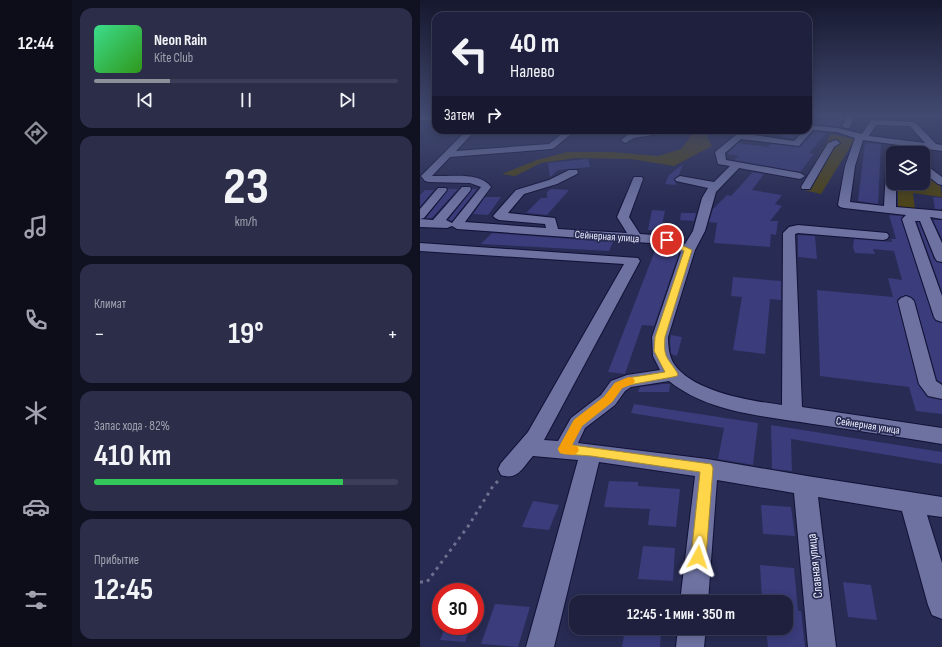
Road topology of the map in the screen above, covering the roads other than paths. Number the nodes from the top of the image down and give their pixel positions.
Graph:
1 (455, 146) edge
2 (549, 146) edge
3 (727, 146) edge
4 (830, 146) edge
5 (857, 146) edge
6 (446, 155) junction
7 (930, 156) edge
8 (942, 158) edge
9 (930, 161) edge
10 (737, 165) junction
11 (942, 170) edge
12 (572, 172) dead end
13 (930, 173) edge
14 (800, 176) dead end
15 (638, 179) dead end
16 (680, 179) dead end
17 (942, 182) edge
18 (716, 186) junction
19 (806, 187) dead end
20 (466, 189) dead end
21 (442, 190) dead end
22 (890, 190) edge
23 (890, 210) junction
24 (941, 214) edge
25 (420, 216) edge
26 (925, 218) junction
27 (420, 223) edge
28 (437, 223) junction
29 (457, 225) junction
30 (552, 232) junction
31 (883, 236) dead end
32 (635, 238) junction
33 (420, 247) edge
34 (688, 250) junction
35 (942, 258) edge
36 (906, 301) dead end
37 (942, 318) edge
38 (673, 374) junction
39 (942, 392) edge
40 (792, 413) junction
41 (942, 436) edge
42 (527, 447) junction
43 (564, 449) junction
44 (591, 452) junction
45 (707, 468) junction
46 (509, 469) road end
47 (805, 486) junction
48 (911, 502) junction
49 (942, 507) edge
50 (695, 595) edge
51 (942, 605) edge
52 (691, 635) edge
53 (540, 647) edge
54 (690, 647) edge
55 (822, 647) edge

1 - 6 street
2 - 6 street
3 - 10 street
4 - 19 street
5 - 23 street
6 - 29 street
7 - 8 street
9 - 11 street
10 - 14 street
10 - 18 street
12 - 30 street
13 - 17 street
15 - 32 street
16 - 18 street
18 - 34 street
20 - 28 street
21 - 25 street
22 - 23 street
23 - 24 street
24 - 26 street
26 - 35 street
26 - 37 street
27 - 28 street, Сейнерная улица
28 - 29 street, Сейнерная улица
29 - 30 street, Сейнерная улица
30 - 32 street, Сейнерная улица
31 - 40 street
32 - 34 street, Сейнерная улица
33 - 42 street
34 - 38 street, Сейнерная улица
36 - 39 street
38 - 40 street, Сейнерная улица
38 - 43 street
40 - 41 street, Сейнерная улица
42 - 43 street
42 - 46 street
43 - 44 street
44 - 45 street
44 - 53 street
45 - 47 street
45 - 50 street
47 - 48 street
47 - 55 street, Славная улица
48 - 49 street
48 - 51 street
52 - 54 street

